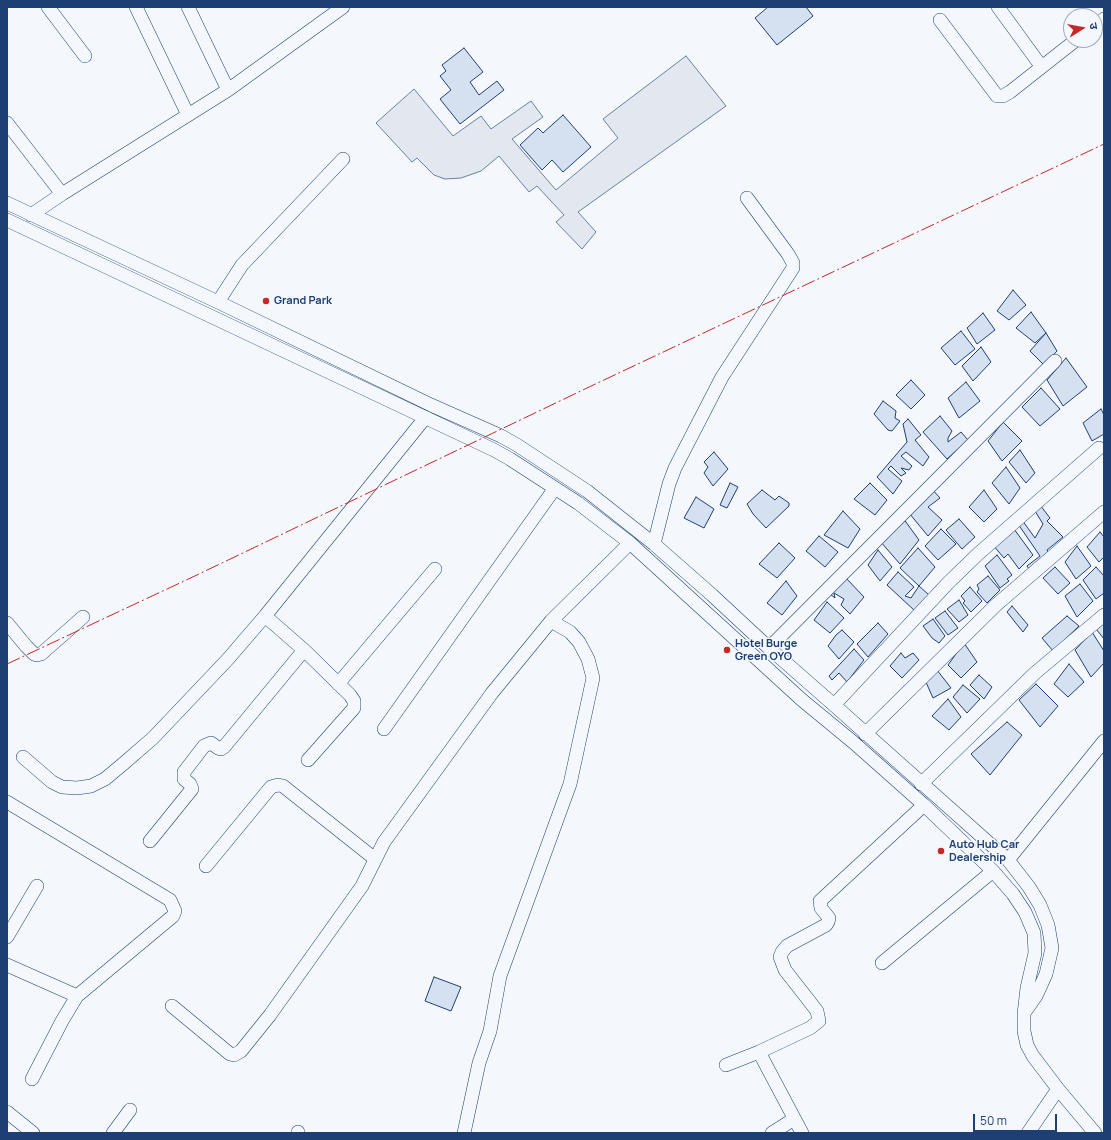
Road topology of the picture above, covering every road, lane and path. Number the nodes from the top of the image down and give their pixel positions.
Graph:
1 (48, 7) edge
2 (136, 7) edge
3 (188, 7) edge
4 (343, 7) edge
5 (998, 7) edge
6 (940, 20) dead end
7 (1065, 48) edge
8 (85, 56) dead end
9 (1041, 66) junction
10 (228, 90) junction
11 (188, 115) junction
12 (7, 123) edge
13 (343, 159) dead end
14 (62, 194) junction
15 (747, 198) dead end
16 (7, 203) edge
17 (31, 215) junction
18 (10, 225) edge
19 (218, 302) junction
20 (1055, 361) dead end
21 (425, 418) junction
22 (1099, 448) dead end
23 (555, 488) junction
24 (1104, 512) edge
25 (630, 543) junction
26 (654, 544) junction
27 (435, 568) dead end
28 (1104, 615) edge
29 (266, 616) junction
30 (82, 617) dead end
31 (551, 622) junction
32 (7, 624) edge
33 (769, 648) junction
34 (304, 650) junction
35 (338, 684) junction
36 (834, 705) junction
37 (384, 729) dead end
38 (865, 734) junction
39 (1104, 741) edge
40 (23, 757) dead end
41 (308, 760) dead end
42 (921, 784) junction
43 (924, 805) junction
44 (8, 807) edge
45 (150, 841) dead end
46 (375, 859) junction
47 (1008, 860) junction
48 (206, 866) dead end
49 (993, 871) junction
50 (37, 886) dead end
51 (7, 937) edge
52 (882, 963) dead end
53 (7, 965) edge
54 (77, 996) junction
55 (172, 1006) dead end
56 (1024, 1014) junction
57 (759, 1052) junction
58 (726, 1065) dead end
59 (32, 1079) dead end
60 (1058, 1089) junction
61 (130, 1110) dead end
62 (7, 1112) edge
63 (794, 1119) junction
64 (32, 1133) edge
65 (113, 1133) edge
66 (464, 1133) edge
67 (772, 1133) edge
68 (802, 1133) edge
69 (1028, 1133) edge
70 (1095, 1133) edge

1 - 8 street
2 - 11 street
3 - 10 street
4 - 10 street
5 - 9 street
6 - 9 street
7 - 9 street
10 - 11 street
11 - 14 street
12 - 14 street
13 - 19 street
14 - 17 street
15 - 26 street
16 - 17 street
17 - 19 street
18 - 21 street
19 - 26 street
20 - 33 street
21 - 23 street
21 - 29 street
22 - 36 street
23 - 25 street
23 - 37 street
24 - 38 street
25 - 31 street
25 - 43 street
26 - 33 street
27 - 35 street
28 - 42 street
29 - 34 street
29 - 40 street
30 - 32 street
31 - 46 street
31 - 66 street
33 - 36 street
34 - 35 street
34 - 45 street
35 - 41 street
36 - 38 street
38 - 42 street
39 - 47 street
42 - 47 street
43 - 49 street
43 - 57 street
44 - 54 street
46 - 48 street
46 - 55 street
47 - 56 street
49 - 52 street
49 - 56 street
50 - 51 street
53 - 54 street
54 - 59 street
56 - 60 street
57 - 58 street
57 - 63 street
60 - 69 street
60 - 70 street
61 - 65 street
62 - 64 street
63 - 67 street
63 - 68 street

